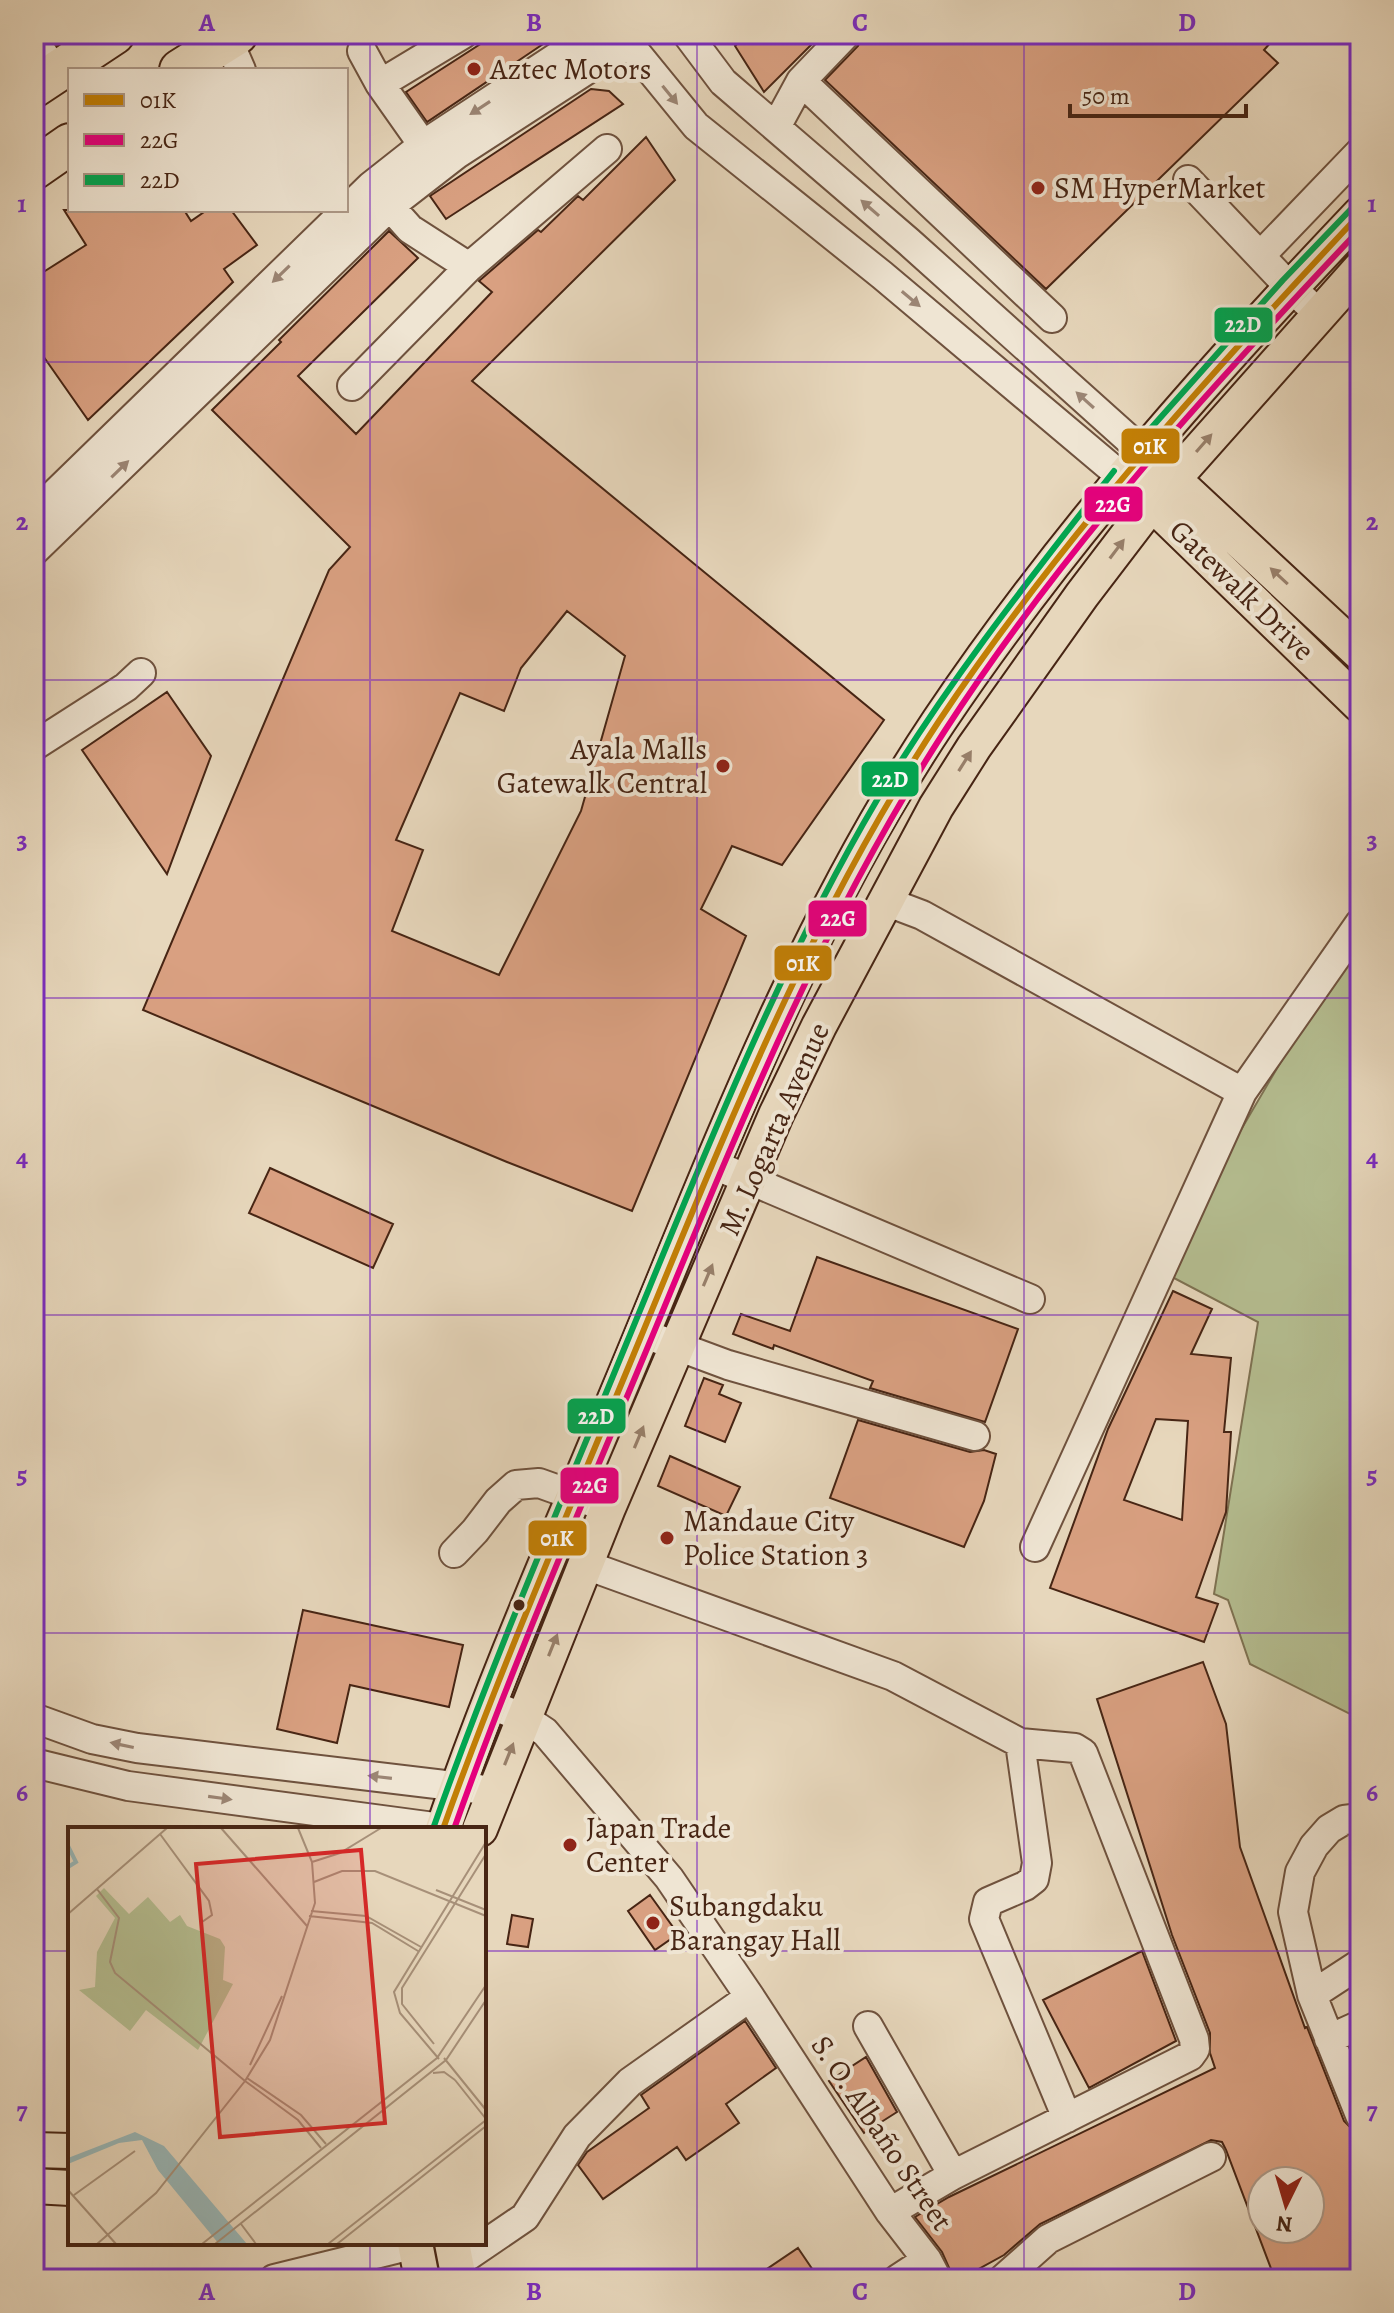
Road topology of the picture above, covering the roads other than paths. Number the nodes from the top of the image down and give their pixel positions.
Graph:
1 (114, 34) edge
2 (463, 34) edge
3 (592, 34) edge
4 (687, 34) edge
5 (846, 34) edge
6 (625, 38) edge
7 (34, 40) edge
8 (235, 48) edge
9 (362, 51) dead end
10 (185, 68) edge
11 (45, 80) edge
12 (801, 81) junction
13 (380, 84) junction
14 (776, 127) junction
15 (68, 145) edge
16 (423, 145) junction
17 (607, 149) dead end
18 (1360, 152) edge
19 (34, 169) edge
20 (1188, 180) dead end
21 (380, 196) junction
22 (1360, 214) edge
23 (909, 242) junction
24 (1261, 255) junction
25 (469, 267) junction
26 (1360, 269) edge
27 (882, 275) junction
28 (1290, 287) junction
29 (1318, 313) junction
30 (1052, 318) dead end
31 (352, 386) dead end
32 (1133, 465) junction
33 (1163, 490) junction
34 (34, 514) edge
35 (34, 551) edge
36 (1360, 653) edge
37 (141, 673) dead end
38 (1360, 705) edge
39 (34, 746) edge
40 (900, 782) junction
41 (936, 807) junction
42 (885, 901) junction
43 (1360, 923) edge
44 (1242, 1092) junction
45 (712, 1164) junction
46 (749, 1179) junction
47 (1030, 1299) dead end
48 (642, 1333) junction
49 (678, 1347) junction
50 (975, 1436) dead end
51 (575, 1496) junction
52 (608, 1508) junction
53 (1035, 1547) dead end
54 (454, 1553) dead end
55 (586, 1565) junction
56 (489, 1704) junction
57 (34, 1718) edge
58 (524, 1718) junction
59 (1020, 1743) junction
60 (34, 1763) edge
61 (458, 1786) junction
62 (494, 1791) junction
63 (1360, 1818) edge
64 (430, 1827) edge
65 (446, 1827) edge
66 (481, 1827) edge
67 (1358, 1965) dead end
68 (1312, 1995) junction
69 (750, 1997) junction
70 (1360, 2025) edge
71 (868, 2026) dead end
72 (1329, 2039) junction
73 (1360, 2115) edge
74 (1067, 2118) junction
75 (34, 2150) edge
76 (68, 2151) edge
77 (1211, 2157) dead end
78 (953, 2175) junction
79 (34, 2186) edge
80 (68, 2188) edge
81 (890, 2212) junction
82 (486, 2242) edge
83 (408, 2245) edge
84 (416, 2245) edge
85 (482, 2245) edge
86 (456, 2262) edge
87 (932, 2270) edge
88 (274, 2279) edge
89 (422, 2279) edge
90 (898, 2279) edge
91 (1003, 2279) edge

1 - 11 highway
2 - 13 street
3 -> 16 street
4 - 14 street
5 - 12 street
6 - 21 street
6 -> 27 street
7 - 11 street
8 - 10 highway
9 - 13 street
12 - 14 street
12 - 30 street
13 - 16 street
23 -> 14 street
15 - 19 highway
16 - 21 street
17 - 25 street
18 - 24 street
20 - 24 street
21 - 25 street
21 -> 34 street
35 -> 21 street
22 - 28 main road, M. Logarta Avenue
23 - 27 street
32 -> 23 street
24 - 28 street
25 - 31 street
26 - 29 main road, M. Logarta Avenue
27 -> 32 street
28 - 29 street
28 - 32 main road, M. Logarta Avenue
33 -> 29 main road, M. Logarta Avenue
32 - 33 main road, Gatewalk Drive
32 - 40 main road, M. Logarta Avenue
36 -> 33 main road, Gatewalk Drive
33 - 38 main road, Gatewalk Drive
41 -> 33 main road, M. Logarta Avenue
37 - 39 street
40 - 41 main road
40 - 45 main road, M. Logarta Avenue
41 - 42 main road, M. Logarta Avenue
42 - 44 street
42 - 46 main road, M. Logarta Avenue
43 - 44 street
44 - 53 street
45 - 46 street
45 - 48 main road, M. Logarta Avenue
46 - 47 street
49 -> 46 main road, M. Logarta Avenue
48 - 49 street
48 - 51 main road, M. Logarta Avenue
49 - 50 street
52 -> 49 main road, M. Logarta Avenue
51 - 52 street
51 - 54 street
51 - 56 main road, M. Logarta Avenue
52 - 55 main road, M. Logarta Avenue
58 -> 55 main road, M. Logarta Avenue
55 - 59 street
56 - 58 street, S. O. Albaño Street
56 - 61 main road, M. Logarta Avenue
61 -> 57 street
62 -> 58 main road, M. Logarta Avenue
58 - 69 street, S. O. Albaño Street
59 - 74 street
59 - 74 street
60 -> 64 street
61 - 62 street
61 - 65 main road, M. Logarta Avenue
62 - 66 main road, M. Logarta Avenue
63 - 68 street
67 - 68 street
68 - 72 street
69 - 81 street, S. O. Albaño Street
69 - 82 street
70 - 72 street
71 - 78 street
72 - 73 street
74 - 78 street
75 - 76 main road
77 - 91 street
78 - 81 street
79 - 80 main road
81 - 87 street, S. O. Albaño Street
83 - 88 street
84 - 89 main road
85 - 86 street
87 - 90 street

